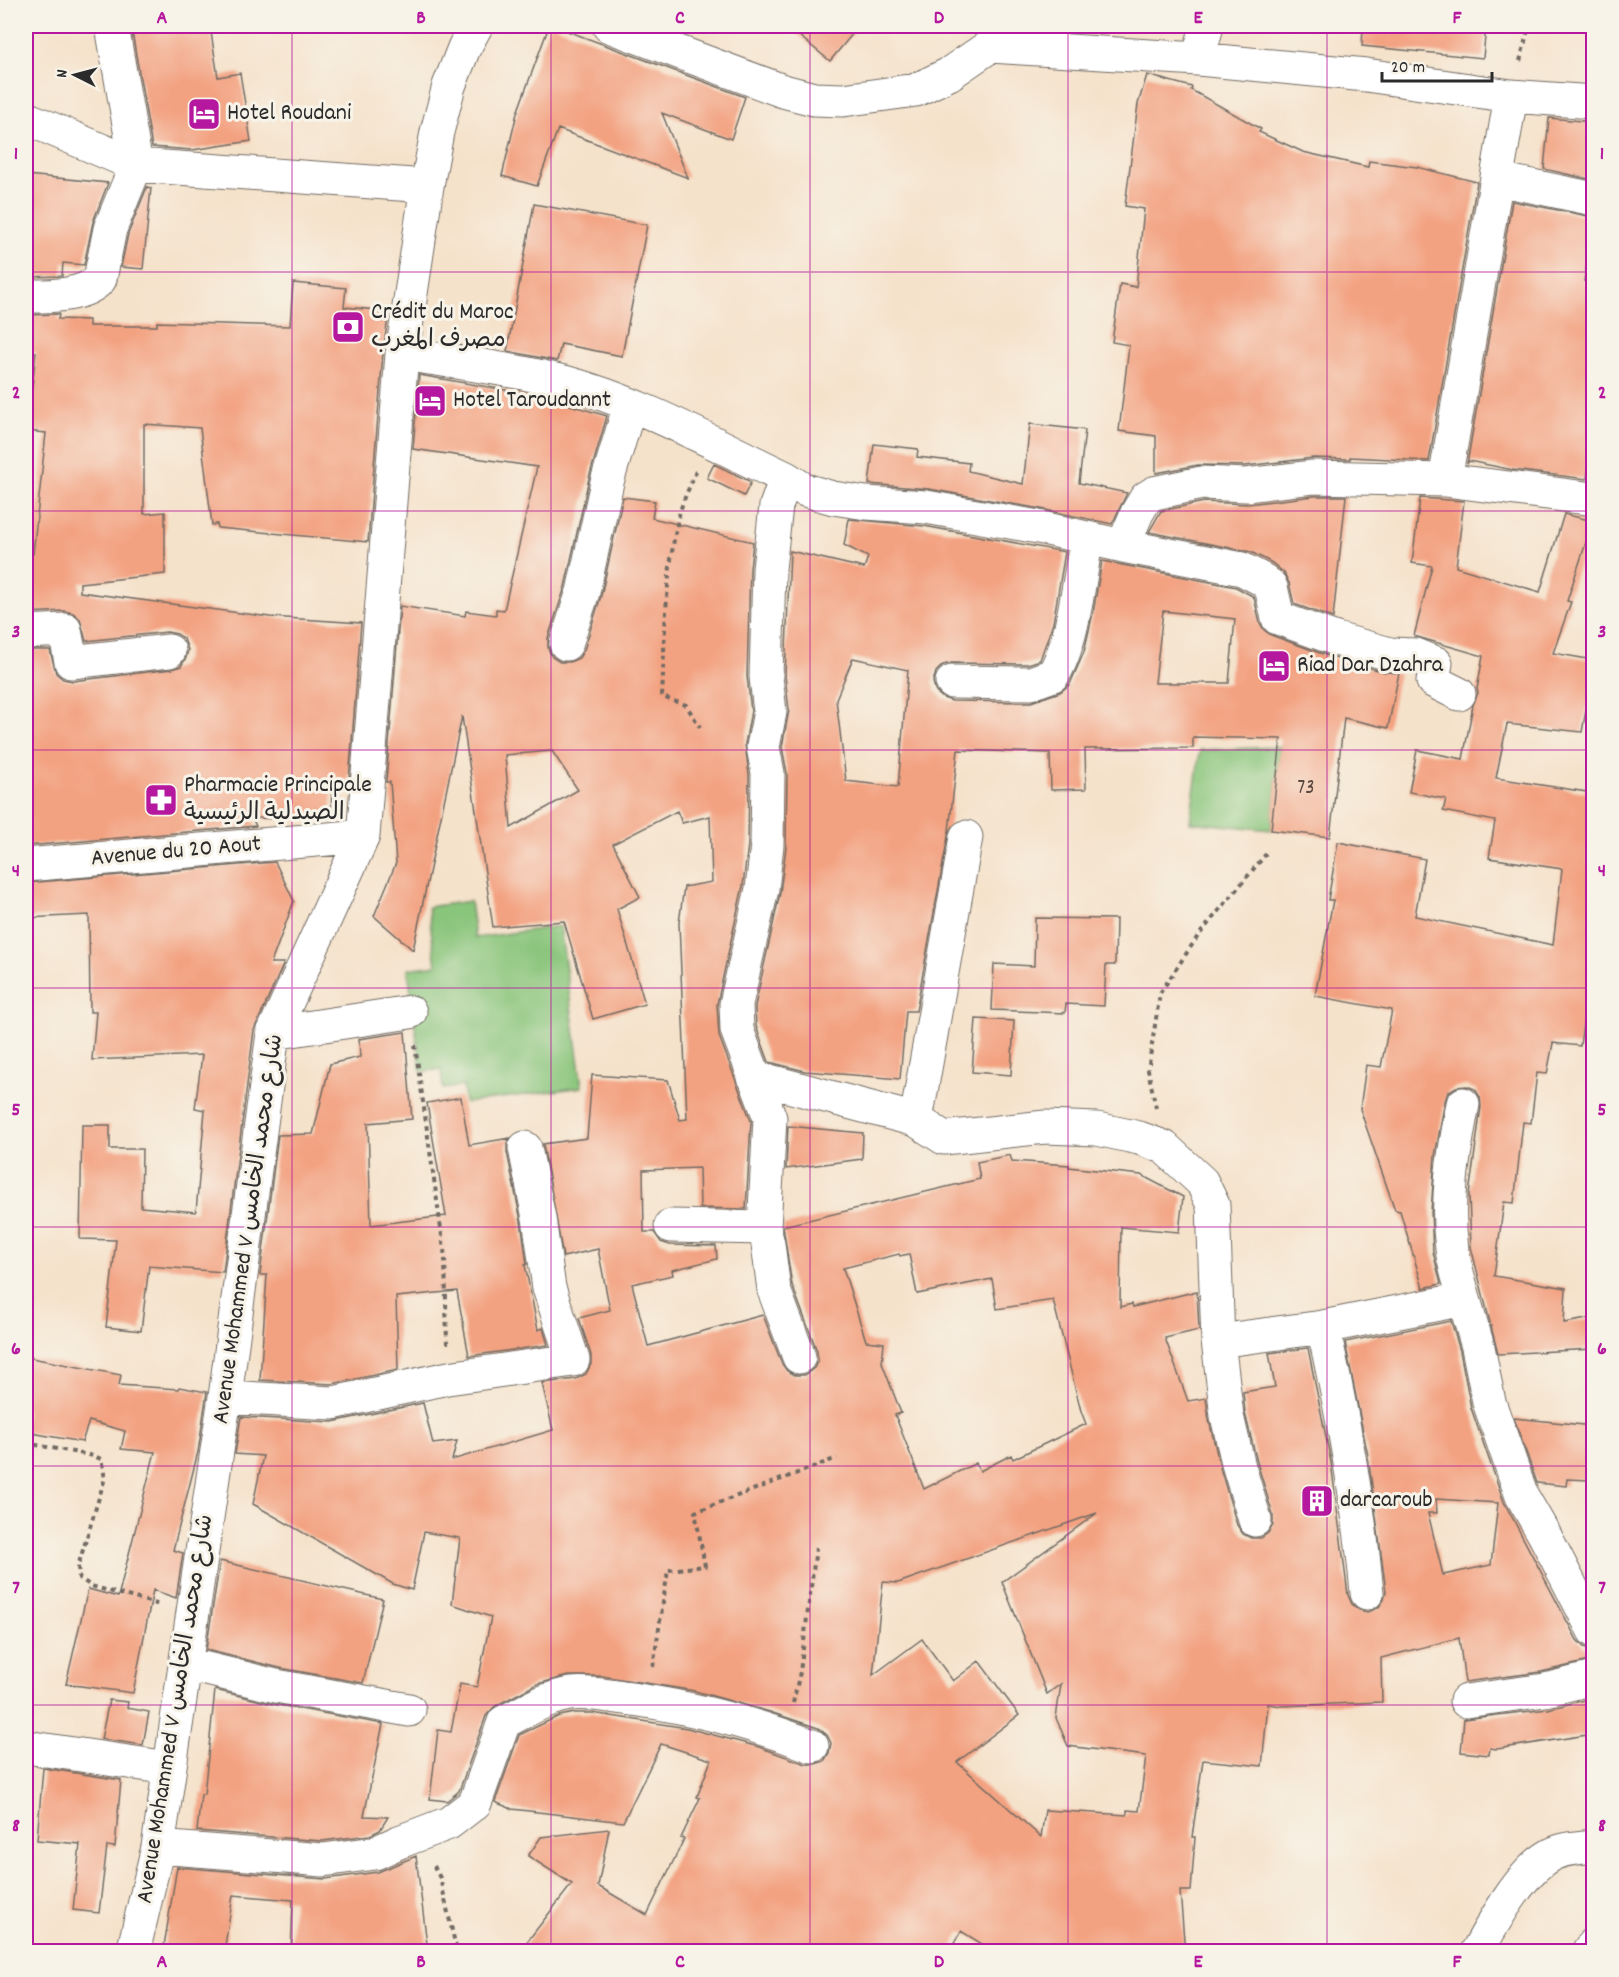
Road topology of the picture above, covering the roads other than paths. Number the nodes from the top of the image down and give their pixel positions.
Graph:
1 (112, 26) edge
2 (476, 26) edge
3 (609, 26) edge
4 (1207, 26) edge
5 (992, 36) edge
6 (1198, 59) junction
7 (1511, 96) junction
8 (1593, 102) edge
9 (26, 118) edge
10 (136, 165) junction
11 (1498, 179) junction
12 (427, 186) junction
13 (1593, 199) edge
14 (26, 296) edge
15 (402, 354) junction
16 (630, 405) junction
17 (786, 478) junction
18 (1445, 480) junction
19 (1593, 500) edge
20 (1087, 538) junction
21 (1124, 546) junction
22 (26, 632) edge
23 (566, 644) dead end
24 (169, 651) dead end
25 (952, 682) dead end
26 (1459, 694) dead end
27 (363, 836) junction
28 (966, 837) dead end
29 (26, 865) edge
30 (410, 1012) road end
31 (273, 1034) junction
32 (754, 1077) junction
33 (1463, 1104) dead end
34 (916, 1120) junction
35 (525, 1148) dead end
36 (671, 1226) dead end
37 (764, 1228) junction
38 (1464, 1299) junction
39 (1323, 1327) junction
40 (1218, 1341) junction
41 (799, 1357) dead end
42 (225, 1397) junction
43 (1255, 1520) dead end
44 (1367, 1593) dead end
45 (1593, 1631) edge
46 (186, 1664) junction
47 (1593, 1678) edge
48 (1466, 1701) dead end
49 (409, 1710) dead end
50 (799, 1741) road end
51 (26, 1747) edge
52 (169, 1768) junction
53 (1593, 1846) edge
54 (158, 1847) junction
55 (1593, 1943) edge
56 (133, 1952) edge
57 (1477, 1952) edge
58 (1588, 1952) edge

1 - 10 street
2 - 12 street, Avenue Mohammed V شارع محمد الخامس
3 - 5 street
4 - 6 street
5 - 6 street
6 - 7 street
7 - 8 street
7 - 11 street
9 - 10 street
10 - 12 street
10 - 14 street
11 - 13 street
11 - 18 street
12 - 15 street, Avenue Mohammed V شارع محمد الخامس
15 - 16 street
15 - 27 street, Avenue Mohammed V شارع محمد الخامس
16 - 17 street
16 - 23 street
17 - 20 street
17 - 32 street
18 - 19 street
18 - 21 street
20 - 21 street
20 - 25 street
21 - 26 street
22 - 24 street
27 - 29 street, Avenue du 20 Aout
27 - 31 street, Avenue Mohammed V شارع محمد الخامس
28 - 34 street
30 - 31 street
31 - 42 street, Avenue Mohammed V شارع محمد الخامس
32 - 34 street
32 - 37 street
33 - 38 street
34 - 40 street
35 - 42 street
36 - 37 street
37 - 41 street
38 - 39 street
38 - 45 street
39 - 40 street
39 - 44 street
40 - 43 street
42 - 46 street, Avenue Mohammed V شارع محمد الخامس
46 - 49 street
46 - 52 street, Avenue Mohammed V شارع محمد الخامس
47 - 48 street
50 - 54 street
51 - 52 street
52 - 54 street, Avenue Mohammed V شارع محمد الخامس
53 - 57 street
54 - 56 street, Avenue Mohammed V شارع محمد الخامس
55 - 58 street

